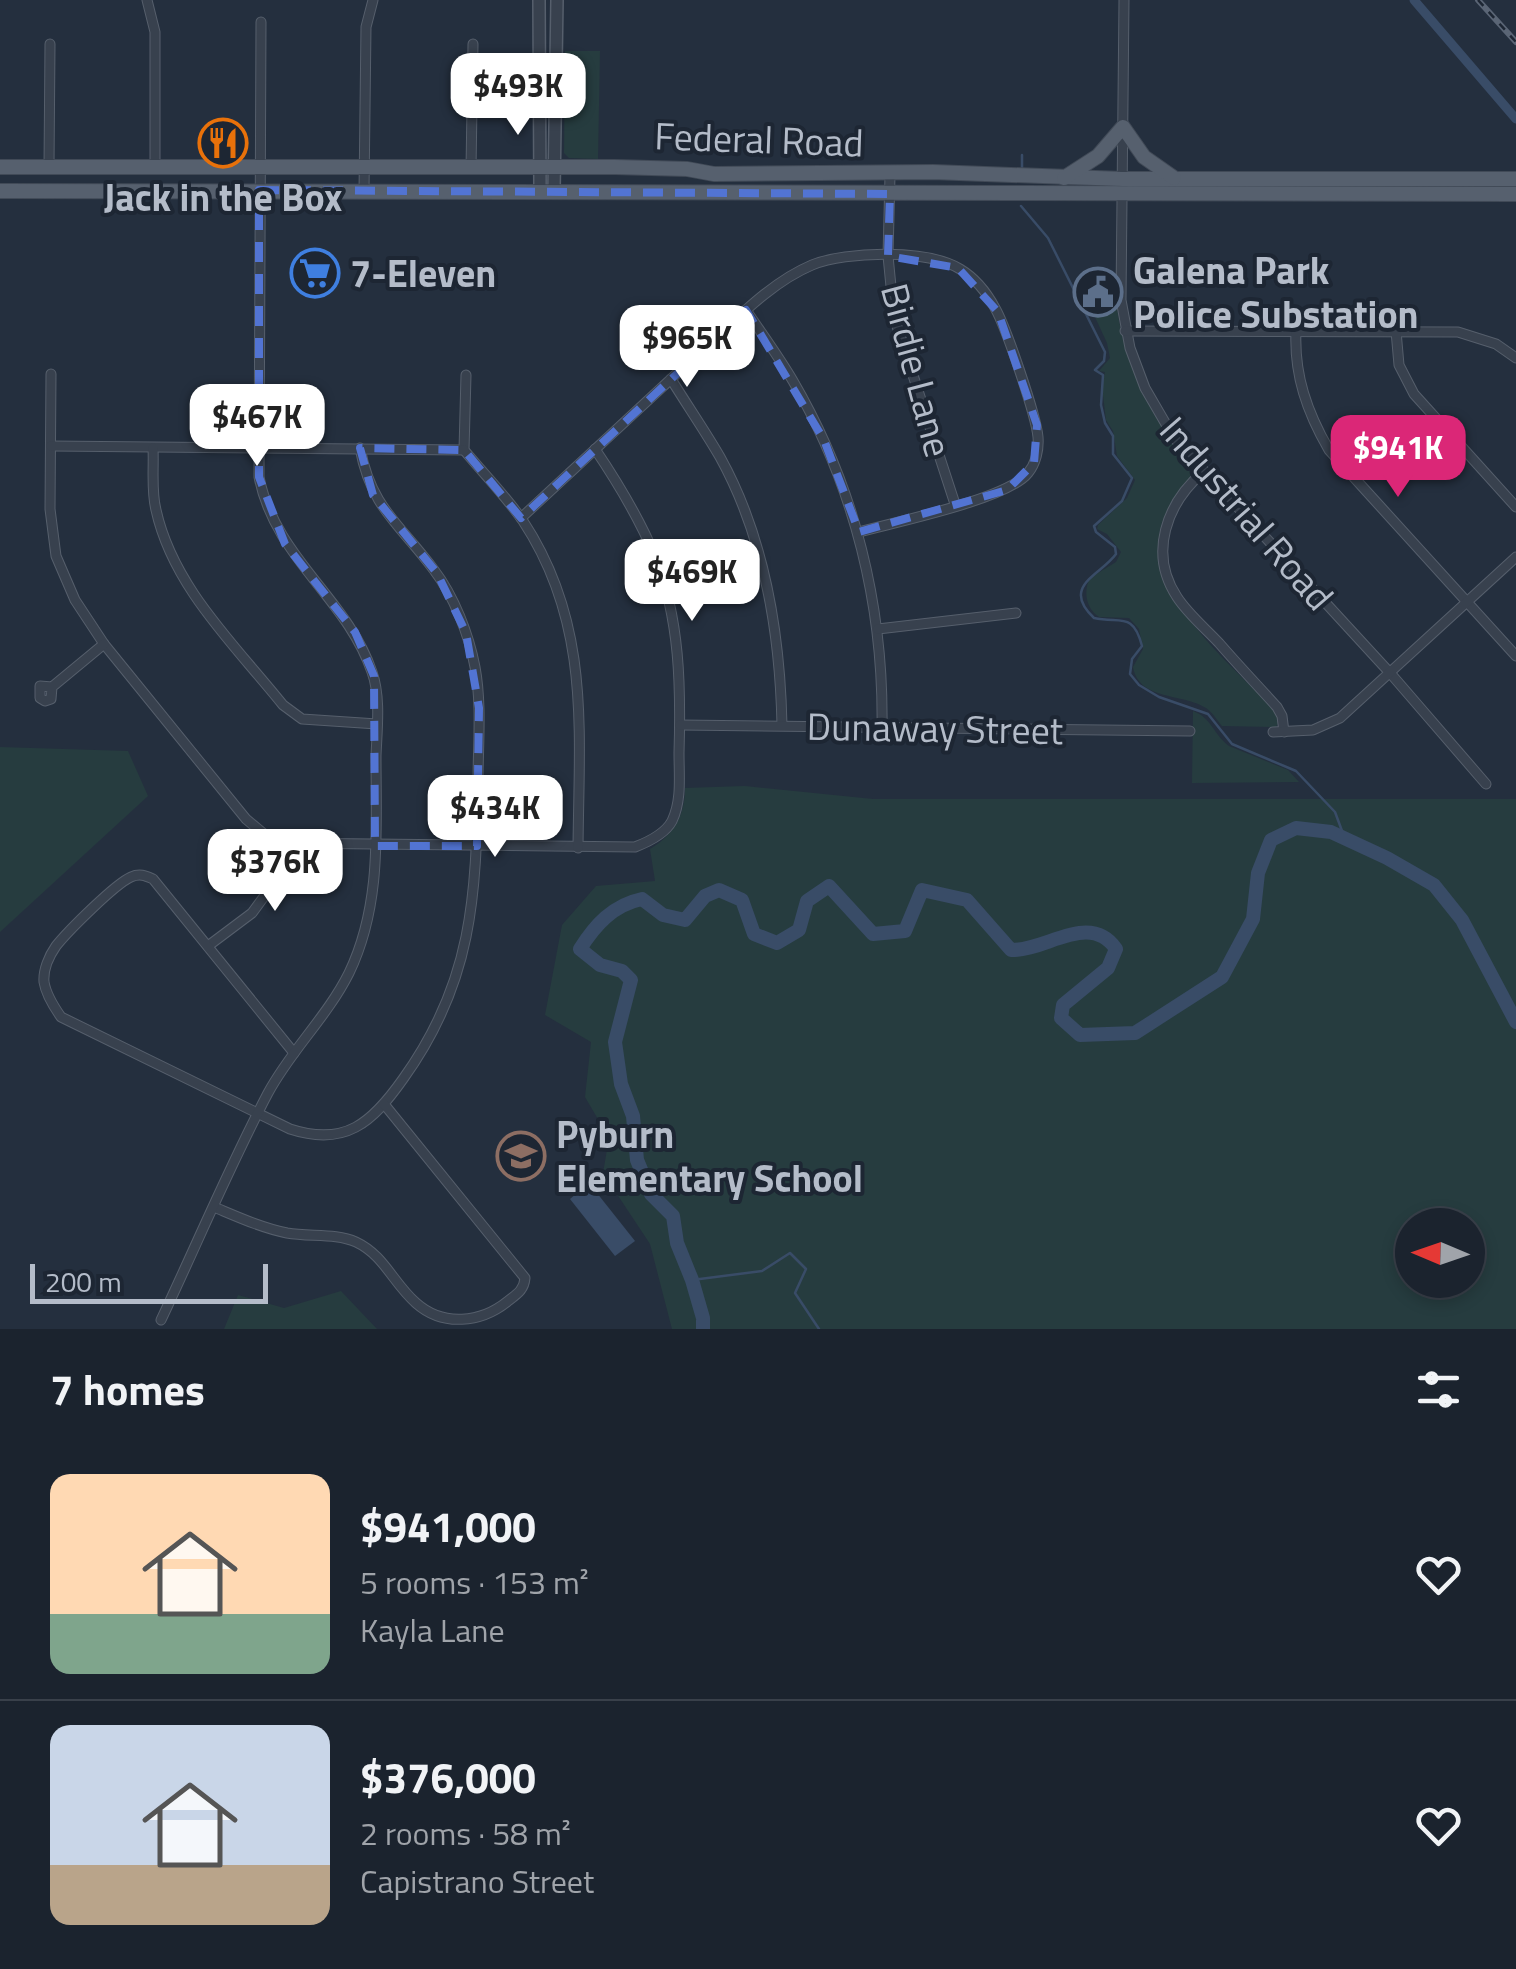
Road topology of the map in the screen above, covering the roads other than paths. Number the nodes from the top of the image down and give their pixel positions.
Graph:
1 (147, 0) edge
2 (373, 0) edge
3 (539, 0) edge
4 (557, 0) edge
5 (1124, 0) edge
6 (261, 22) dead end
7 (538, 24) junction
8 (556, 25) junction
9 (50, 44) dead end
10 (473, 44) dead end
11 (1122, 127) junction
12 (50, 166) junction
13 (155, 166) junction
14 (0, 167) edge
15 (365, 168) junction
16 (471, 168) junction
17 (538, 168) junction
18 (556, 168) junction
19 (259, 169) junction
20 (726, 174) junction
21 (890, 174) junction
22 (1063, 178) junction
23 (1175, 179) junction
24 (1243, 185) junction
25 (1122, 186) junction
26 (1512, 186) edge
27 (259, 190) junction
28 (547, 190) junction
29 (0, 191) edge
30 (51, 191) junction
31 (364, 191) junction
32 (155, 192) junction
33 (726, 194) junction
34 (890, 194) junction
35 (888, 256) junction
36 (746, 310) junction
37 (1396, 330) junction
38 (1126, 331) junction
39 (1296, 331) junction
40 (1516, 358) edge
41 (52, 374) dead end
42 (466, 374) dead end
43 (671, 379) junction
44 (50, 446) junction
45 (153, 448) junction
46 (360, 448) junction
47 (595, 449) junction
48 (258, 450) junction
49 (464, 450) junction
50 (1203, 472) junction
51 (956, 504) junction
52 (1516, 507) edge
53 (521, 518) junction
54 (859, 532) junction
55 (1516, 557) edge
56 (1466, 602) junction
57 (1016, 612) dead end
58 (878, 629) junction
59 (104, 644) junction
60 (1516, 656) edge
61 (1391, 674) junction
62 (52, 687) dead end
63 (377, 724) junction
64 (680, 725) junction
65 (782, 726) junction
66 (882, 729) junction
67 (1190, 731) dead end
68 (1486, 784) dead end
69 (282, 843) junction
70 (376, 846) junction
71 (476, 846) junction
72 (578, 848) junction
73 (208, 946) junction
74 (294, 1053) junction
75 (384, 1104) junction
76 (258, 1113) junction
77 (214, 1206) junction
78 (161, 1320) dead end

1 - 13 street
2 - 15 street
3 - 7 street
4 - 8 street
5 - 11 street, Industrial Road
6 - 19 street
7 - 8 street
7 - 17 street
8 - 18 street
9 - 12 street
10 - 16 street
11 - 22 main road
11 - 23 main road
11 - 25 street, Industrial Road
12 - 13 main road, Federal Road
12 - 14 main road, Federal Road
12 - 30 main road
13 - 19 main road, Federal Road
13 - 32 main road
15 - 16 main road, Federal Road
15 - 19 main road, Federal Road
15 - 31 street
16 - 17 main road, Federal Road
17 - 18 main road, Federal Road
17 - 28 street
18 - 20 main road, Federal Road
18 - 28 street
19 - 27 street
20 - 21 main road, Federal Road
20 - 33 main road
21 - 22 main road, Federal Road
21 - 34 street, Birdie Lane
22 - 25 main road, Federal Road
23 - 24 main road, Federal Road
23 - 25 main road, Federal Road
24 - 25 main road, Federal Road
24 - 26 main road, Federal Road
25 - 34 main road, Federal Road
25 - 38 street, Industrial Road
27 - 31 main road, Federal Road
27 - 32 main road, Federal Road
27 - 48 street
28 - 31 main road, Federal Road
28 - 33 main road, Federal Road
29 - 30 main road, Federal Road
30 - 32 main road, Federal Road
33 - 34 main road, Federal Road
34 - 35 street, Birdie Lane
35 - 36 street
35 - 51 street, Birdie Lane
35 - 51 street
36 - 43 street
36 - 54 street
37 - 39 street
37 - 40 street
37 - 52 street
38 - 39 street
38 - 50 street, Industrial Road
39 - 56 street
41 - 44 street
42 - 49 street
43 - 47 street
43 - 65 street
44 - 45 street
44 - 59 street
45 - 48 street
45 - 63 street
46 - 48 street
46 - 49 street
46 - 71 street
47 - 53 street
47 - 64 street
48 - 63 street
49 - 53 street
50 - 61 street, Industrial Road
50 - 61 street
51 - 54 street
53 - 72 street
54 - 58 street
55 - 56 street
56 - 60 street
56 - 61 street
57 - 58 street
58 - 66 street
59 - 62 street
59 - 69 street
61 - 68 street, Industrial Road
63 - 70 street
64 - 65 street, Dunaway Street
64 - 72 street
65 - 66 street, Dunaway Street
66 - 67 street, Dunaway Street
69 - 70 street
69 - 73 street
70 - 71 street
70 - 74 street
71 - 72 street
71 - 75 street
73 - 74 street
73 - 76 street
74 - 76 street
75 - 76 street
75 - 77 street
76 - 77 street
77 - 78 street

